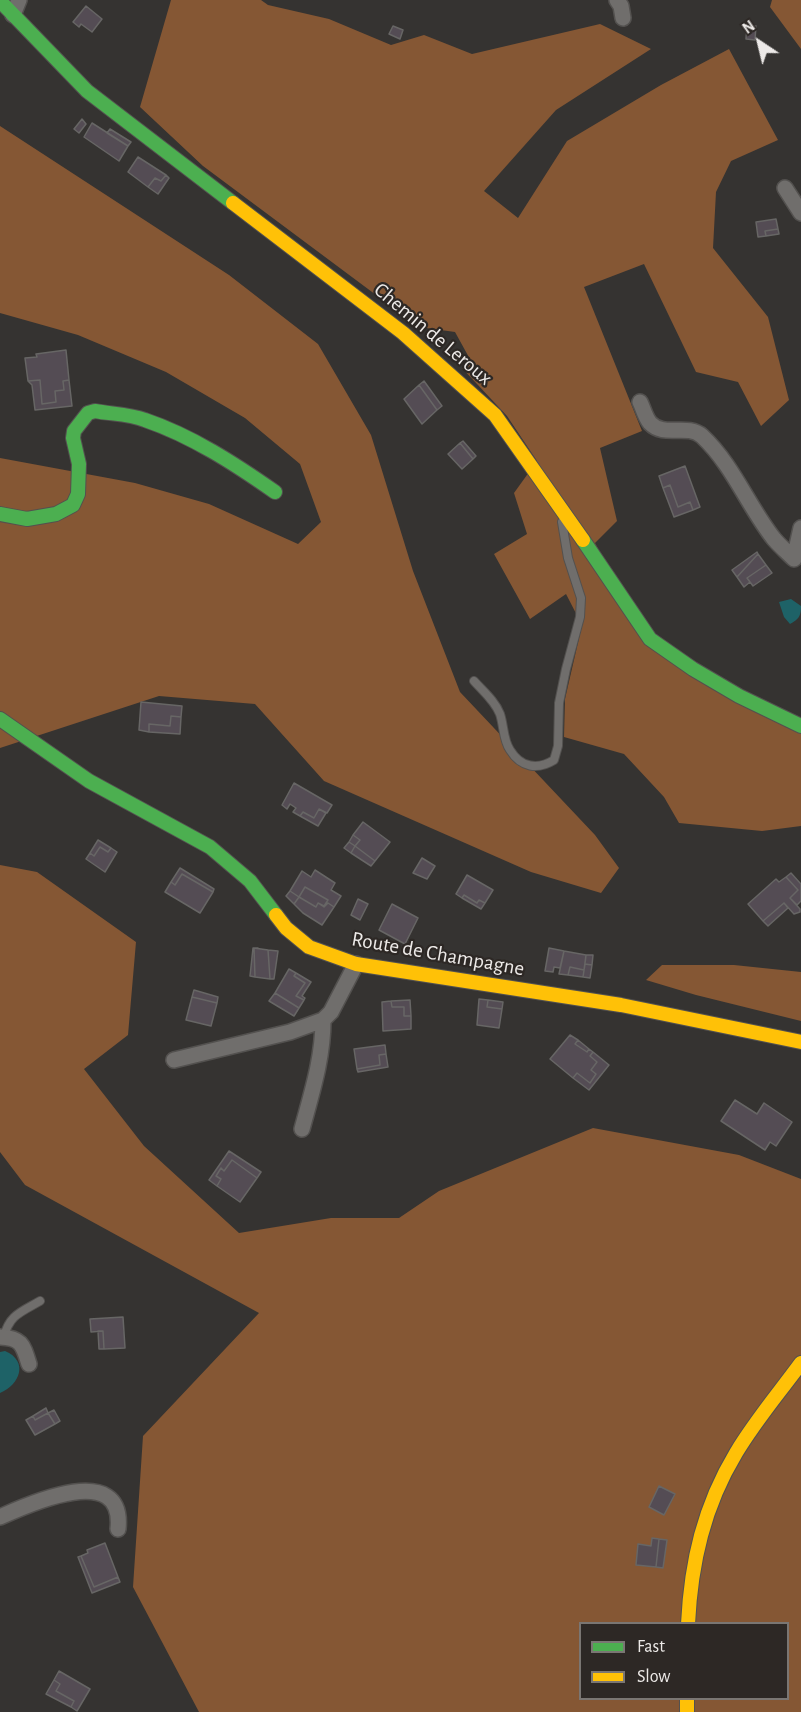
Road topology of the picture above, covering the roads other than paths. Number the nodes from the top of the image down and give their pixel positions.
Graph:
1 (19, 0) edge
2 (617, 0) edge
3 (0, 1) edge
4 (14, 15) junction
5 (623, 18) dead end
6 (785, 188) dead end
7 (801, 213) edge
8 (640, 402) dead end
9 (275, 492) dead end
10 (560, 506) junction
11 (0, 514) edge
12 (801, 528) edge
13 (797, 564) edge
14 (474, 681) dead end
15 (0, 719) edge
16 (801, 726) edge
17 (356, 964) junction
18 (323, 1020) junction
19 (801, 1042) edge
20 (174, 1060) dead end
21 (302, 1129) dead end
22 (40, 1301) dead end
23 (2, 1337) edge
24 (801, 1363) edge
25 (30, 1364) dead end
26 (0, 1517) edge
27 (118, 1529) dead end
28 (688, 1622) edge

1 - 4 street
2 - 5 street
3 - 4 street, Chemin de Leroux
4 - 10 street, Chemin de Leroux
6 - 7 street
8 - 13 street
9 - 11 street
10 - 14 lane
10 - 16 street, Chemin de Leroux
12 - 13 street
15 - 17 street, Route de Champagne
17 - 18 street
17 - 19 street, Route de Champagne
18 - 20 street
18 - 21 street
22 - 23 lane
23 - 25 street
24 - 28 street
26 - 27 street

